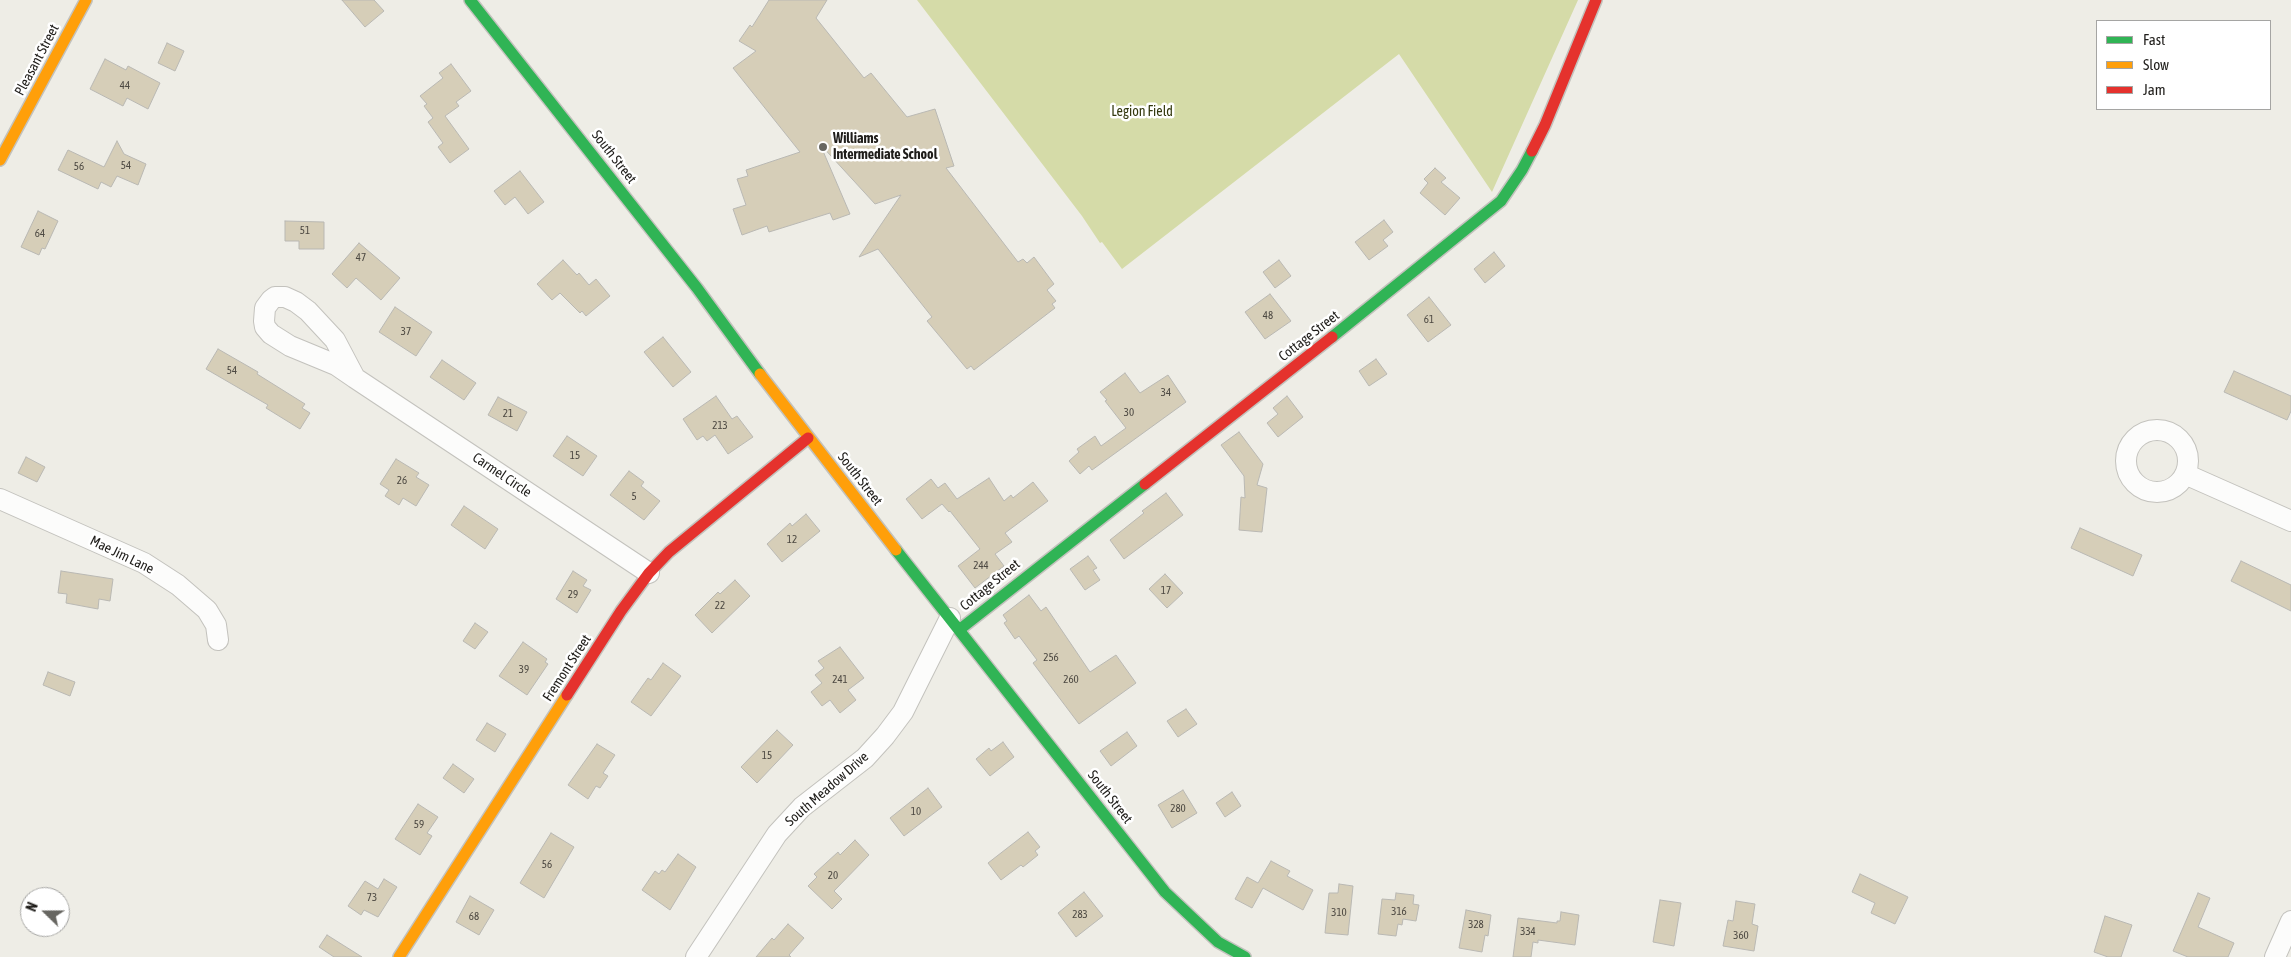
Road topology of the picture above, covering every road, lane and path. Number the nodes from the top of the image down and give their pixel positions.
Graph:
1 (86, 0) edge
2 (470, 0) edge
3 (1596, 0) edge
4 (0, 160) edge
5 (355, 378) junction
6 (808, 438) junction
7 (2185, 474) dead end
8 (0, 499) edge
9 (2291, 521) edge
10 (649, 573) junction
11 (954, 624) junction
12 (218, 640) dead end
13 (2291, 920) edge
14 (1239, 956) edge
15 (399, 957) edge
16 (696, 957) edge
17 (2275, 957) edge

1 - 4 street, Pleasant Street
2 - 6 street, South Street
3 - 11 street, Cottage Street
5 - 5 street, Carmel Circle
5 - 10 street, Carmel Circle
6 - 10 street, Fremont Street
6 - 11 street, South Street
7 - 9 street
8 - 12 street, Mae Jim Lane
10 - 15 street, Fremont Street
11 - 14 street, South Street
11 - 16 street, South Meadow Drive
13 - 17 street

